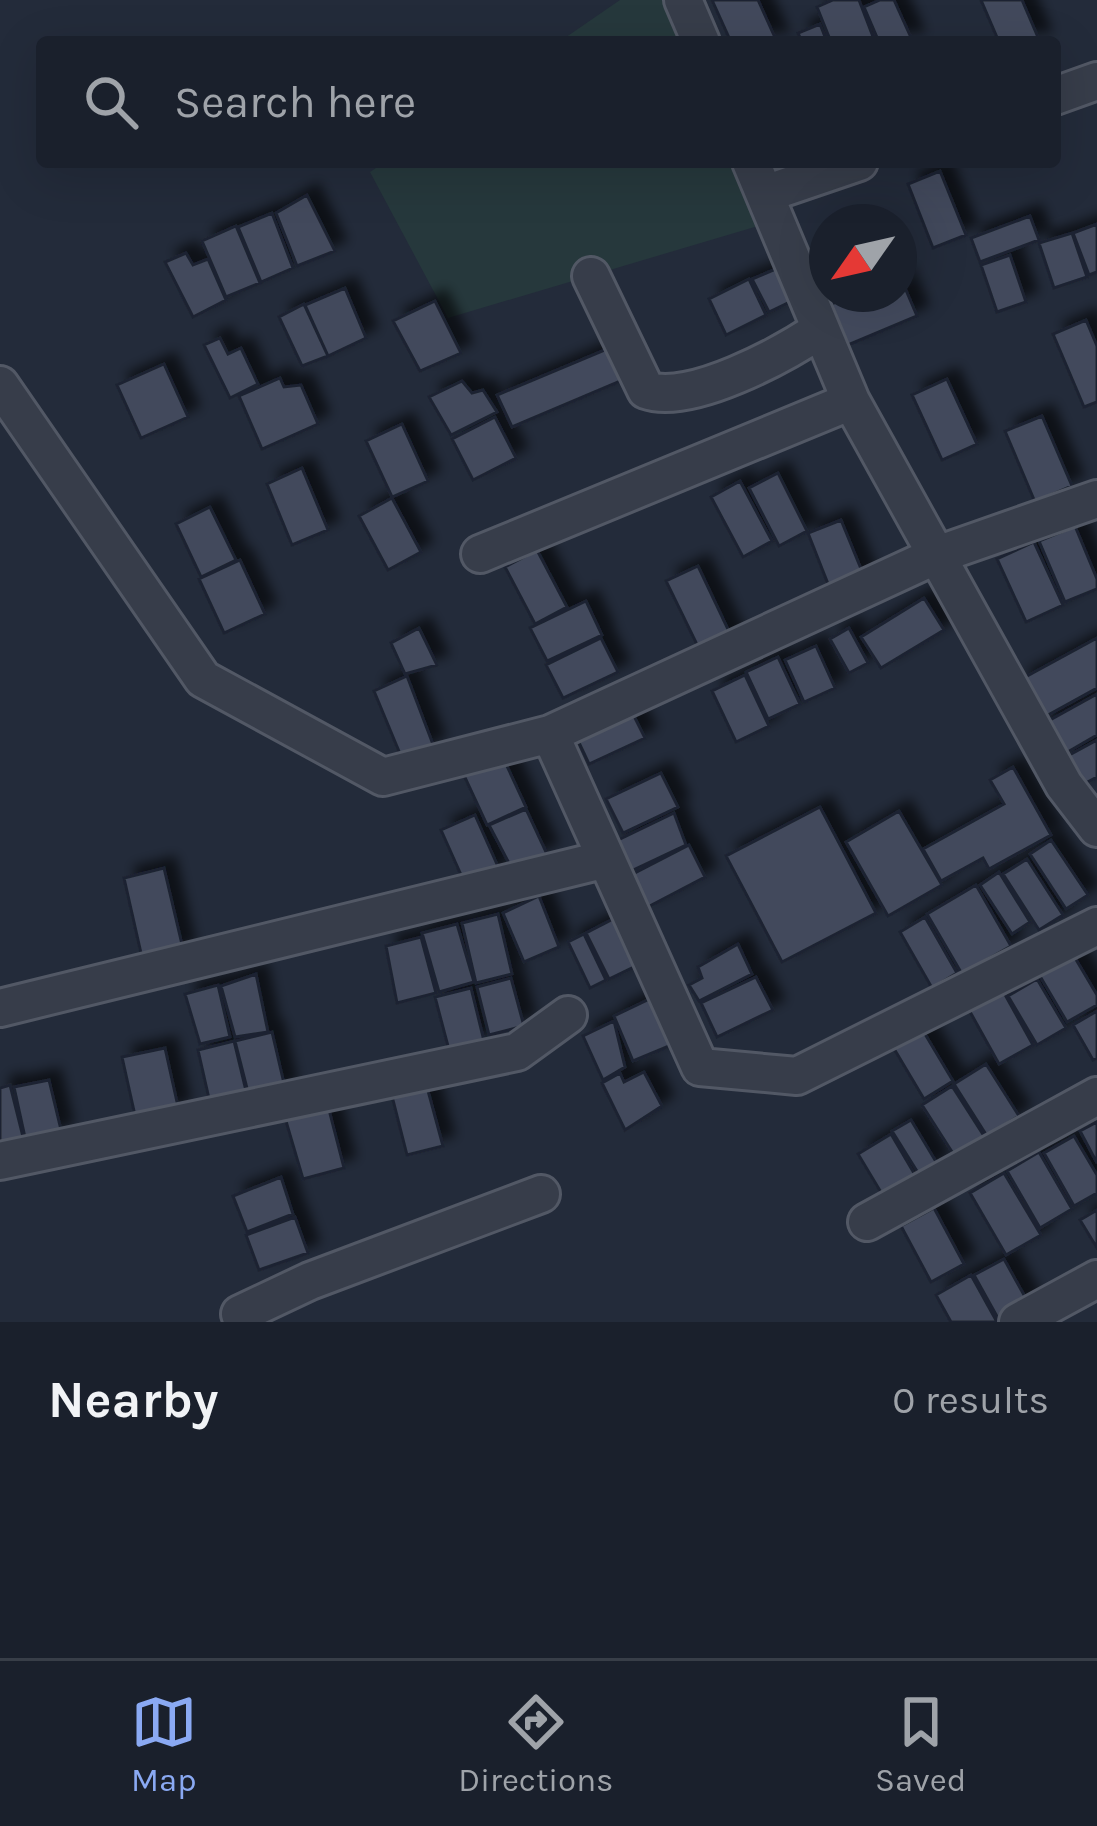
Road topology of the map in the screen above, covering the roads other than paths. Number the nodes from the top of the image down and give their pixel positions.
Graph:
1 (683, 0) edge
2 (698, 36) edge
3 (1097, 82) edge
4 (1061, 94) edge
5 (821, 168) edge
6 (758, 178) edge
7 (591, 276) dead end
8 (821, 329) junction
9 (0, 385) edge
10 (851, 401) junction
11 (1097, 499) edge
12 (480, 554) dead end
13 (937, 555) junction
14 (550, 734) junction
15 (1097, 828) edge
16 (606, 859) junction
17 (1097, 926) edge
18 (0, 1008) edge
19 (568, 1016) dead end
20 (1097, 1096) edge
21 (0, 1161) edge
22 (542, 1194) dead end
23 (866, 1222) dead end
24 (1097, 1279) edge
25 (243, 1322) edge
26 (1018, 1322) edge

1 - 2 street
3 - 4 street
5 - 6 street
6 - 8 street
7 - 8 street
8 - 10 street
9 - 14 street
10 - 12 street
10 - 13 street
11 - 13 street
13 - 14 street
13 - 15 street
14 - 16 street
16 - 17 street
16 - 18 street
19 - 21 street
20 - 23 street
22 - 25 street
24 - 26 street

